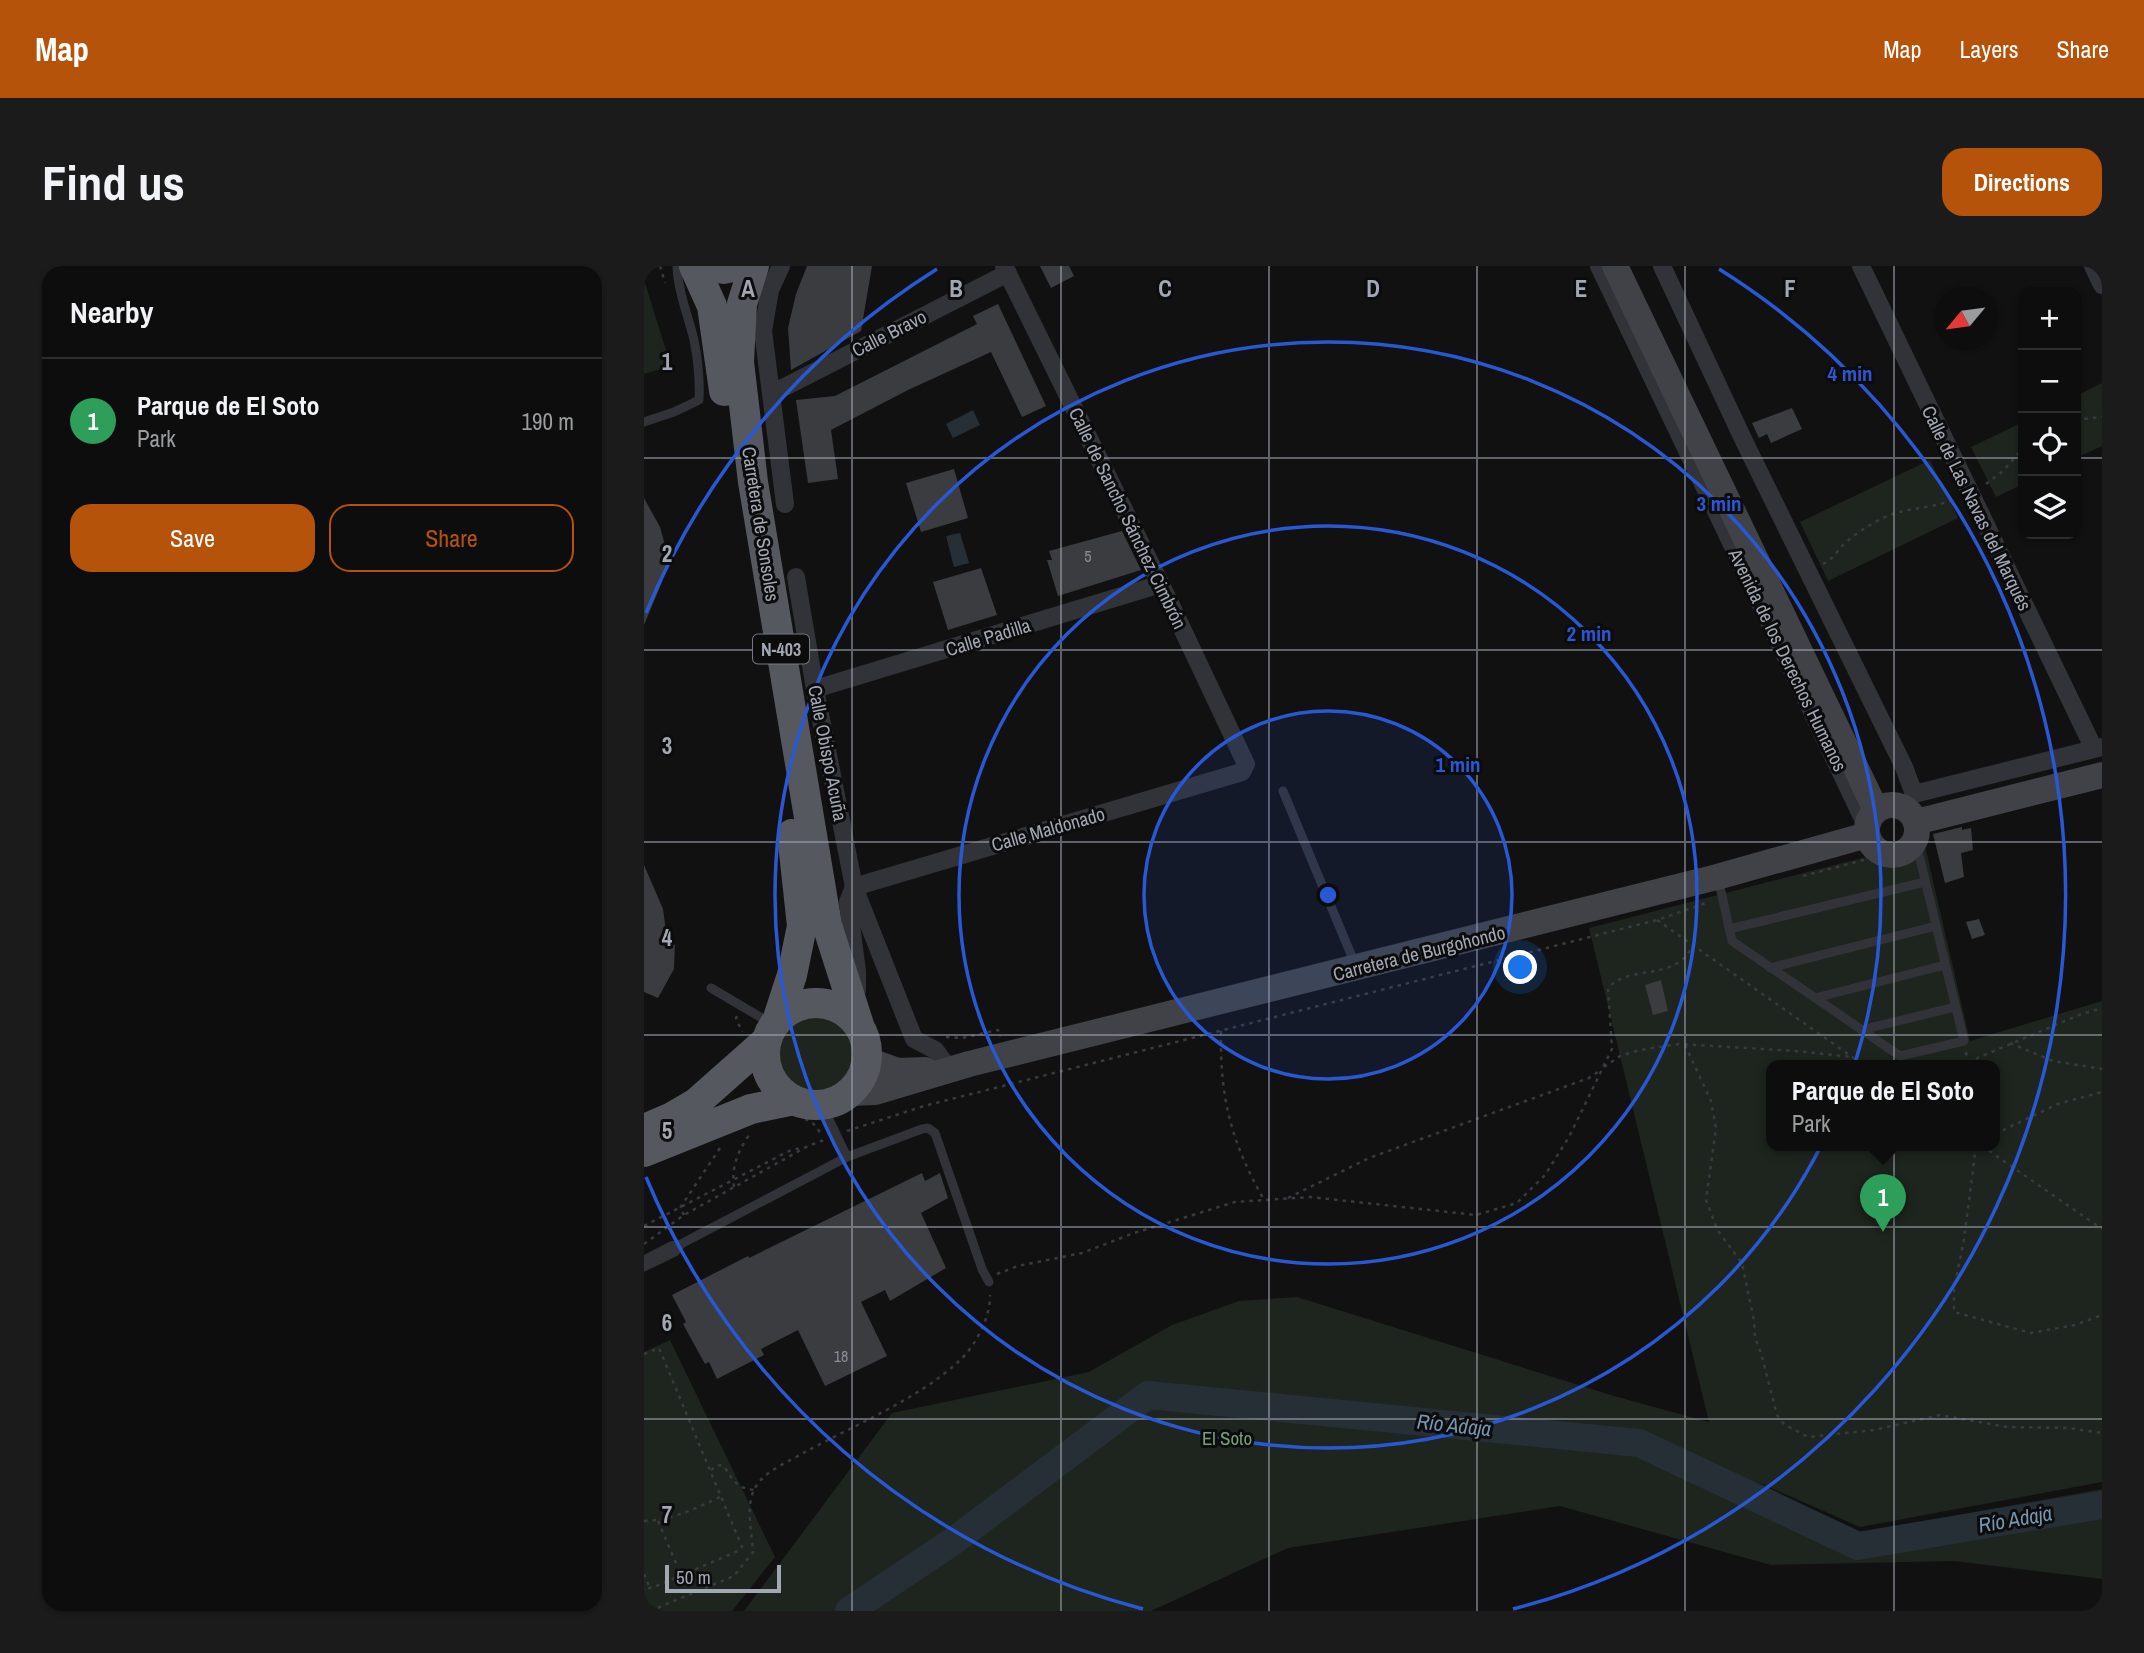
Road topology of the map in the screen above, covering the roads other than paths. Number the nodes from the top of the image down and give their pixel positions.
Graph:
1 (677, 266) edge
2 (694, 266) edge
3 (704, 266) edge
4 (737, 266) edge
5 (754, 266) edge
6 (781, 266) edge
7 (1598, 266) edge
8 (1615, 266) edge
9 (1635, 266) edge
10 (1662, 266) edge
11 (1861, 266) edge
12 (2093, 266) edge
13 (1006, 269) edge
14 (2102, 285) edge
15 (771, 394) junction
16 (644, 422) edge
17 (785, 504) dead end
18 (796, 577) dead end
19 (1161, 584) junction
20 (815, 689) junction
21 (2098, 748) edge
22 (1242, 772) joint
23 (2102, 775) edge
24 (1283, 791) dead end
25 (1897, 823) junction
26 (1925, 882) junction
27 (854, 887) junction
28 (1719, 887) junction
29 (1936, 926) junction
30 (1729, 929) junction
31 (1945, 965) junction
32 (1357, 968) junction
33 (1770, 968) junction
34 (711, 988) dead end
35 (1815, 998) junction
36 (1955, 1007) junction
37 (858, 1023) junction
38 (1861, 1030) junction
39 (765, 1032) junction
40 (867, 1059) junction
41 (958, 1065) junction
42 (850, 1093) junction
43 (808, 1103) junction
44 (644, 1129) edge
45 (644, 1152) edge
46 (847, 1157) junction
47 (681, 1244) junction
48 (644, 1260) edge
49 (644, 1267) edge
50 (989, 1282) road end

1 - 16 lane
2 - 39 highway, Carretera de Sonsoles / N-403
3 - 4 highway
5 - 37 highway, Carretera de Sonsoles / N-403
6 - 15 street
7 - 25 street, Avenida de los Derechos Humanos
8 - 25 main road, Avenida de los Derechos Humanos
9 - 25 main road, Avenida de los Derechos Humanos
10 - 25 street
11 - 21 street, Calle de Las Navas del Marqués
12 - 14 street
13 - 15 street, Calle Bravo
13 - 19 street, Calle de Sancho Sánchez Cimbrón
15 - 17 street
18 - 20 street, Calle Obispo Acuña
19 - 20 street, Calle Padilla
19 - 22 street, Calle de Sancho Sánchez Cimbrón
20 - 27 street, Calle Obispo Acuña
21 - 25 street, Carretera de Burgohondo
22 - 27 street, Calle Maldonado
23 - 25 main road, Carretera de Burgohondo
24 - 32 lane
25 - 26 lane
25 - 28 main road, Carretera de Burgohondo
26 - 29 lane
26 - 30 lane
27 - 37 street, Calle Obispo Acuña
27 - 41 street, Calle Obispo Acuña
28 - 30 lane
28 - 32 main road, Carretera de Burgohondo
29 - 31 lane
29 - 33 lane
30 - 33 lane
31 - 35 lane
31 - 36 lane
32 - 41 main road, Carretera de Burgohondo
33 - 35 lane
34 - 39 lane
35 - 38 lane
36 - 38 lane
36 - 38 lane
37 - 39 highway
37 - 40 highway, N-403
39 - 43 highway, N-403
39 - 44 highway
40 - 41 main road, Carretera de Burgohondo
40 - 42 highway
41 - 42 main road, Carretera de Burgohondo
42 - 43 highway
43 - 45 highway
43 - 46 lane
46 - 47 lane
46 - 50 lane
47 - 48 lane
47 - 49 lane

